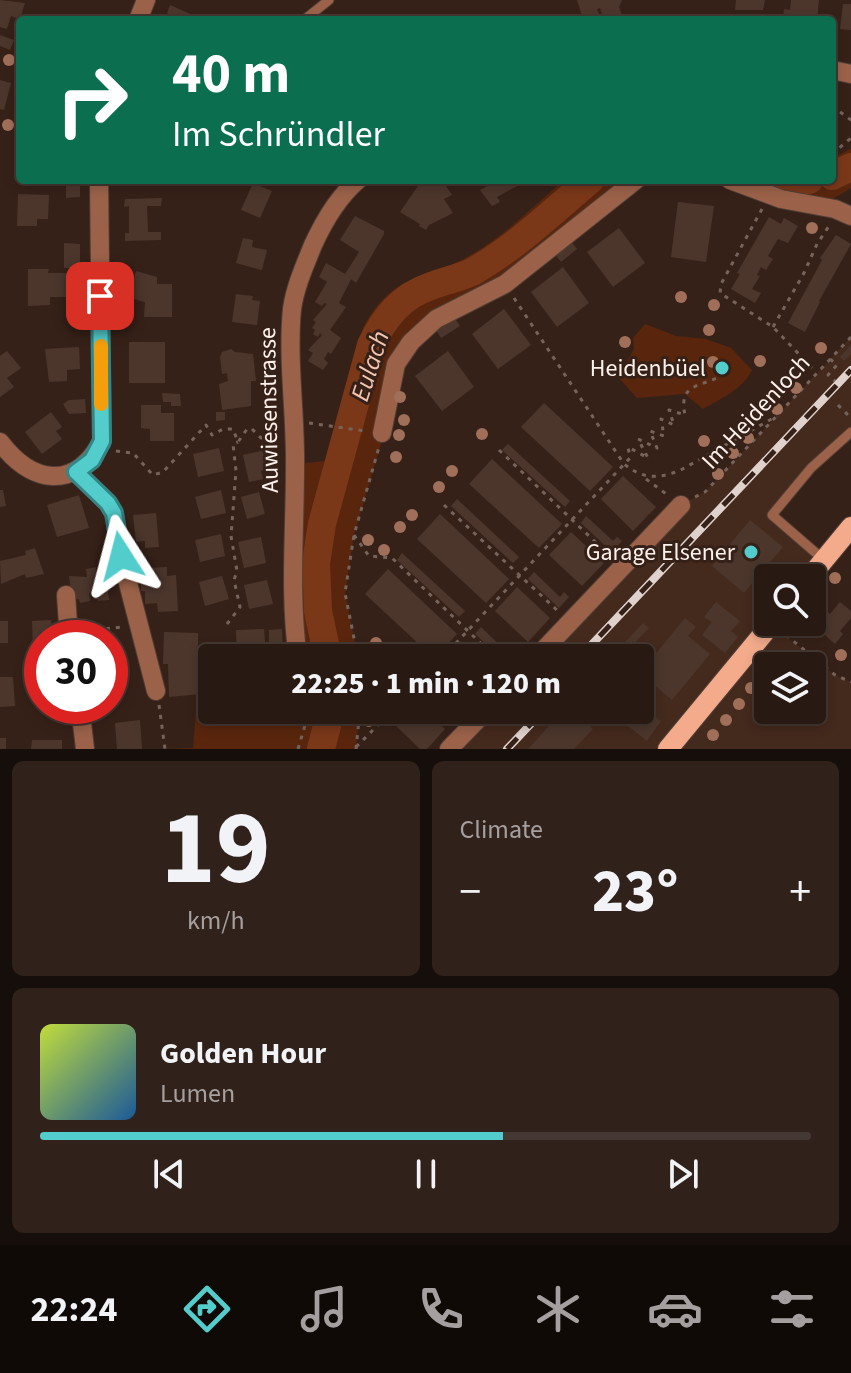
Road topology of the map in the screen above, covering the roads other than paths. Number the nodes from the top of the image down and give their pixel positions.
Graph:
1 (329, 0) edge
2 (309, 16) edge
3 (99, 184) edge
4 (354, 184) edge
5 (631, 184) edge
6 (741, 184) edge
7 (831, 206) edge
8 (377, 432) road end
9 (851, 432) edge
10 (0, 442) edge
11 (76, 472) junction
12 (681, 505) road end
13 (851, 527) edge
14 (824, 560) junction
15 (821, 564) edge
16 (66, 595) dead end
17 (68, 620) edge
18 (761, 636) edge
19 (296, 644) edge
20 (549, 644) edge
21 (156, 691) road end
22 (82, 724) edge
23 (473, 724) edge
24 (85, 749) edge
25 (449, 749) edge
26 (668, 749) edge

1 - 2 lane
3 - 11 street
4 - 19 street, Auwiesenstrasse
5 - 8 street
6 - 7 street
9 - 14 lane
10 - 11 street
11 - 21 street
12 - 20 street
13 - 14 main road
14 - 15 main road
16 - 17 street
18 - 26 main road
22 - 24 street
23 - 25 street

